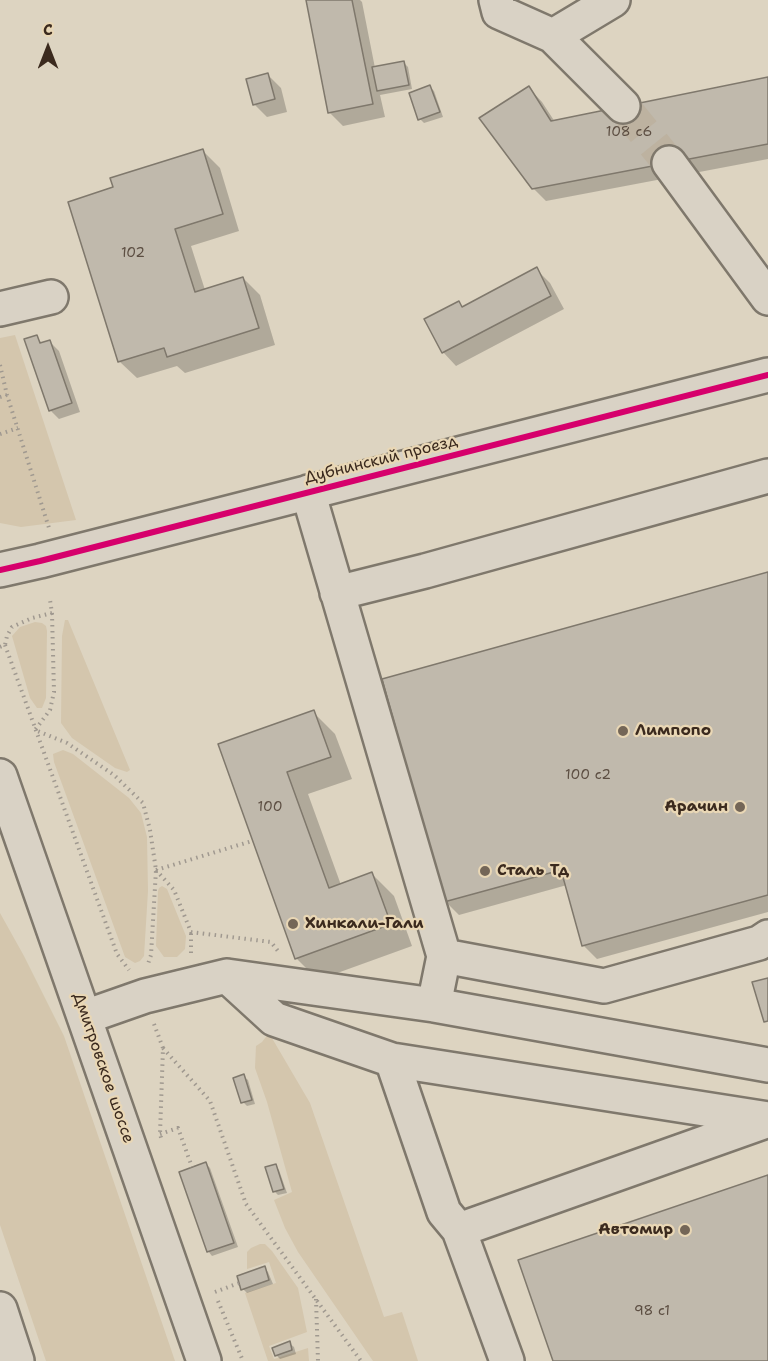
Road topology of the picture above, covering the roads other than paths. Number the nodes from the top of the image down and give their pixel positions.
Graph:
1 (496, 0) edge
2 (613, 0) edge
3 (553, 36) junction
4 (623, 106) tunnel mouth
5 (669, 163) tunnel mouth
6 (51, 297) dead end
7 (768, 298) edge
8 (0, 309) edge
9 (768, 375) edge
10 (768, 476) edge
11 (308, 492) junction
12 (0, 570) edge
13 (337, 593) junction
14 (0, 776) edge
15 (11, 832) edge
16 (768, 937) edge
17 (444, 956) junction
18 (227, 976) junction
19 (434, 1005) junction
20 (85, 1017) junction
21 (392, 1060) junction
22 (768, 1065) edge
23 (768, 1119) edge
24 (459, 1230) junction
25 (0, 1309) edge
26 (17, 1361) edge
27 (204, 1361) edge
28 (507, 1361) edge

1 - 3 street
2 - 3 street
3 - 4 street
5 - 7 street
6 - 8 street
9 - 11 street, Дубнинский проезд
10 - 13 street
11 - 12 street, Дубнинский проезд
11 - 13 street
13 - 17 street
14 - 15 street, Дмитровское шоссе
15 - 20 street, Дмитровское шоссе
16 - 17 street
17 - 19 street
18 - 19 street
18 - 20 street
18 - 21 street
19 - 22 street
20 - 27 street, Дмитровское шоссе
21 - 23 street
21 - 24 street
23 - 24 street
24 - 28 street
25 - 26 street

